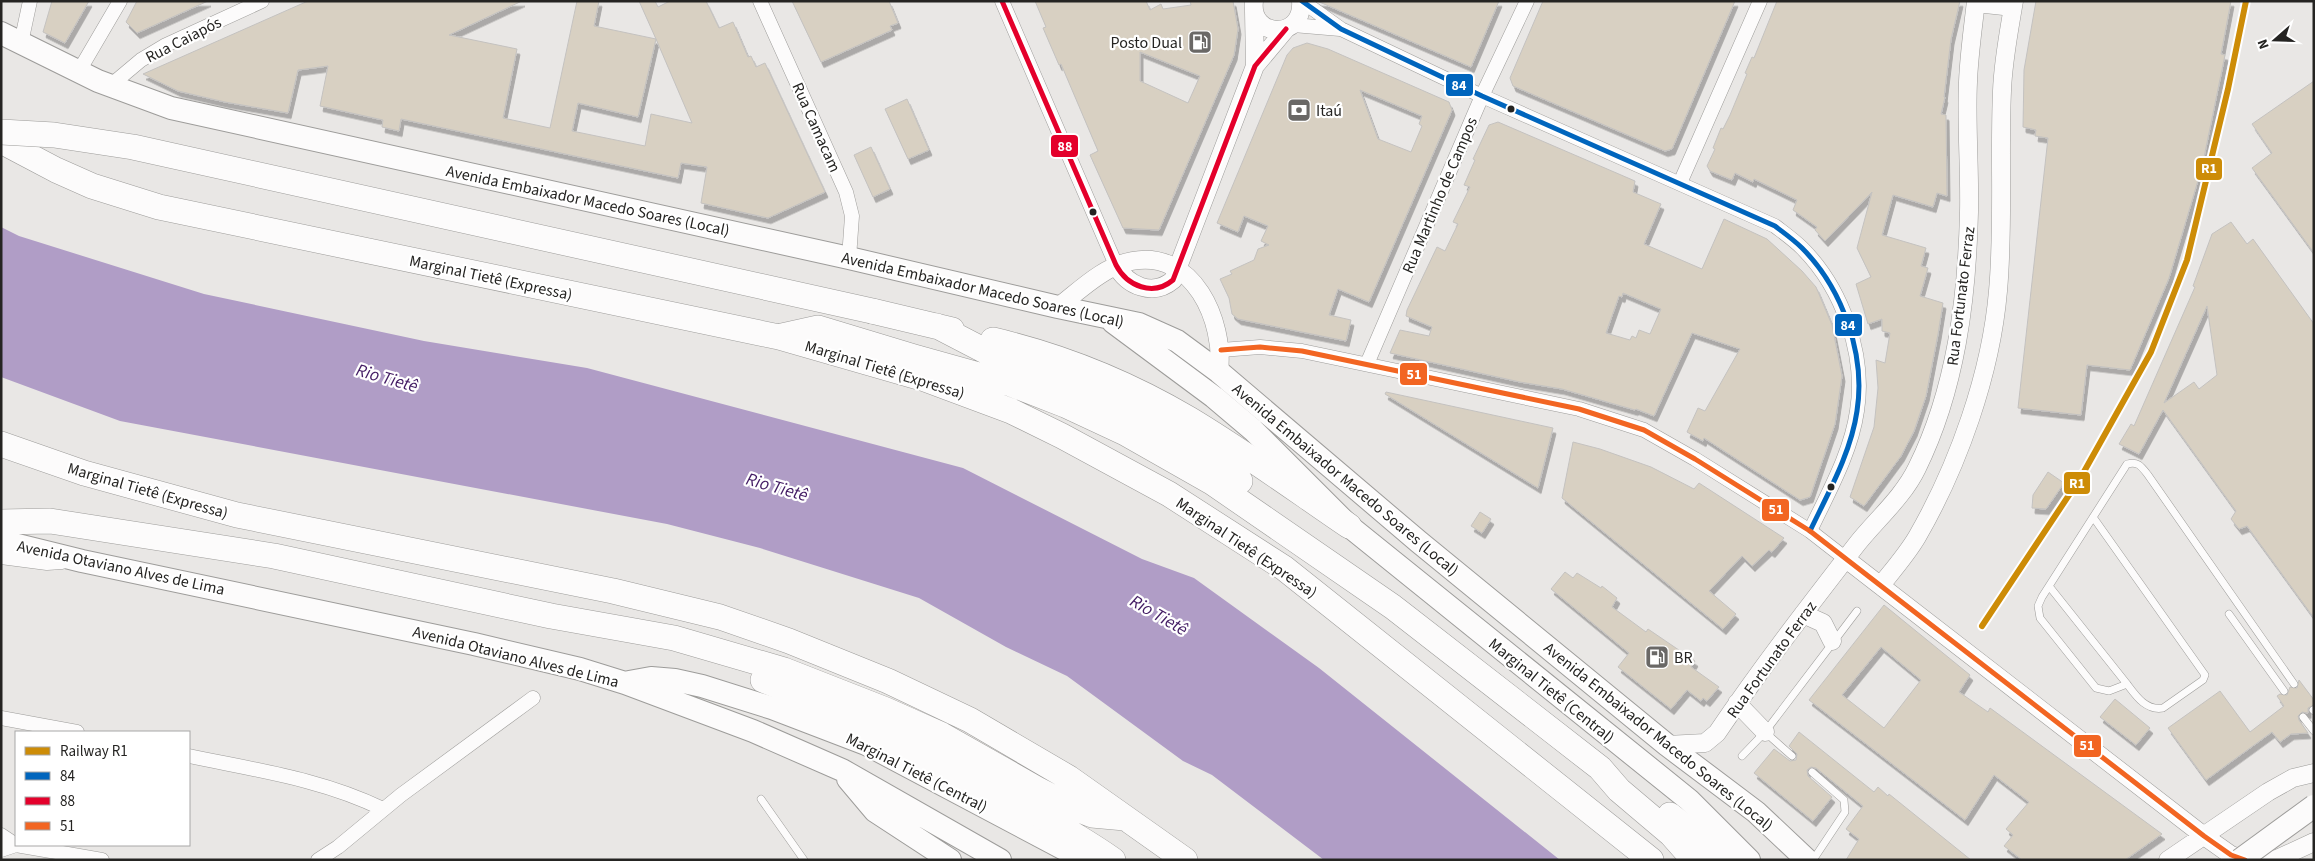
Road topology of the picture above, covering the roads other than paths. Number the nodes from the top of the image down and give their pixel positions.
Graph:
1 (30, 1) edge
2 (120, 1) edge
3 (262, 1) edge
4 (760, 1) edge
5 (1002, 1) edge
6 (1301, 1) edge
7 (1527, 1) edge
8 (1760, 1) edge
9 (1976, 2) edge
10 (2013, 4) edge
11 (1254, 6) edge
12 (1289, 27) junction
13 (1341, 29) junction
14 (1, 32) edge
15 (21, 42) junction
16 (1255, 66) junction
17 (79, 71) junction
18 (110, 86) junction
19 (1482, 96) junction
20 (1, 123) edge
21 (1, 132) edge
22 (1, 141) edge
23 (28, 155) junction
24 (1680, 183) junction
25 (849, 258) junction
26 (1116, 265) junction
27 (1177, 268) junction
28 (1058, 307) junction
29 (1108, 318) junction
30 (937, 326) junction
31 (779, 337) junction
32 (1220, 361) junction
33 (1367, 364) junction
34 (1, 444) edge
35 (2093, 517) junction
36 (1, 522) edge
37 (1349, 526) junction
38 (1810, 530) junction
39 (1, 541) edge
40 (1, 557) edge
41 (1846, 559) junction
42 (82, 561) junction
43 (1881, 585) junction
44 (2049, 586) junction
45 (1393, 607) junction
46 (1857, 611) dead end
47 (1803, 614) junction
48 (2229, 614) dead end
49 (674, 638) junction
50 (1832, 641) junction
51 (625, 683) junction
52 (2127, 684) junction
53 (2294, 684) dead end
54 (2284, 691) dead end
55 (534, 698) dead end
56 (1737, 704) junction
57 (2303, 716) dead end
58 (1, 718) edge
59 (72, 731) edge
60 (2314, 731) edge
61 (1764, 732) junction
62 (1667, 745) junction
63 (190, 756) edge
64 (1742, 756) dead end
65 (1792, 756) dead end
66 (1600, 768) junction
67 (842, 770) junction
68 (1812, 772) dead end
69 (2314, 773) edge
70 (761, 799) dead end
71 (2314, 806) edge
72 (383, 809) junction
73 (1128, 818) junction
74 (1, 836) edge
75 (2204, 836) junction
76 (2314, 842) edge
77 (15, 844) edge
78 (15, 845) edge
79 (22, 846) edge
80 (1, 850) edge
81 (1813, 859) edge
82 (102, 860) edge
83 (318, 860) edge
84 (804, 860) edge
85 (950, 860) edge
86 (1000, 860) edge
87 (1085, 860) edge
88 (1113, 860) edge
89 (1185, 860) edge
90 (1651, 860) edge
91 (1694, 860) edge
92 (1727, 860) edge
93 (1749, 860) edge
94 (2168, 860) edge
95 (2240, 860) edge
96 (2245, 860) edge
97 (2268, 860) edge

1 - 15 street
2 - 17 street
3 - 18 street, Rua Caiapós
4 - 25 street, Rua Camacam
5 - 26 street
6 - 12 street
6 - 13 street
7 - 19 street, Rua Martinho de Campos
8 - 24 street
9 - 10 street
9 - 41 street, Rua Fortunato Ferraz
10 - 43 street, Rua Fortunato Ferraz
11 - 12 street
11 - 16 street
12 - 13 street
12 - 16 street
13 - 19 street
14 - 15 main road, Avenida Embaixador Macedo Soares (Local)
15 - 17 main road, Avenida Embaixador Macedo Soares (Local)
16 - 27 street
17 - 18 main road, Avenida Embaixador Macedo Soares (Local)
18 - 25 main road, Avenida Embaixador Macedo Soares (Local)
19 - 24 street
19 - 33 street, Rua Martinho de Campos
20 - 23 highway
21 - 30 highway, bridge
22 - 23 highway, Marginal Tietê (Expressa)
23 - 31 highway, Marginal Tietê (Expressa)
24 - 38 street
25 - 28 main road, Avenida Embaixador Macedo Soares (Local)
26 - 27 street
26 - 27 street
26 - 28 street
27 - 32 street
28 - 29 main road, Avenida Embaixador Macedo Soares (Local)
29 - 32 main road, Avenida Embaixador Macedo Soares (Local)
29 - 37 main road, Marginal Tietê (Central)
30 - 37 highway
30 - 45 highway
31 - 45 highway
31 - 90 highway, Marginal Tietê (Expressa)
32 - 33 street
32 - 62 main road, Avenida Embaixador Macedo Soares (Local)
33 - 38 street
34 - 73 highway, Marginal Tietê (Expressa)
35 - 44 lane
35 - 52 lane
35 - 53 lane
36 - 49 highway
37 - 93 main road, Marginal Tietê (Central)
38 - 41 street
39 - 42 main road, Avenida Otaviano Alves de Lima
40 - 42 street
41 - 43 street
41 - 47 street, Rua Fortunato Ferraz
42 - 51 main road, Avenida Otaviano Alves de Lima
43 - 75 street
44 - 52 lane
44 - 52 lane
45 - 66 highway
46 - 50 lane
47 - 50 street
47 - 56 street, Rua Fortunato Ferraz
48 - 54 lane
49 - 73 highway
49 - 88 highway
50 - 61 lane
51 - 67 main road, Avenida Otaviano Alves de Lima
51 - 87 main road, Marginal Tietê (Central)
55 - 72 street
56 - 61 street
56 - 62 street, Rua Fortunato Ferraz
57 - 60 lane
58 - 59 street
61 - 64 lane
61 - 65 lane
62 - 81 main road, Avenida Embaixador Macedo Soares (Local)
63 - 72 street
66 - 91 highway
66 - 92 highway
67 - 85 main road
67 - 86 main road, Avenida Otaviano Alves de Lima
68 - 81 lane
69 - 75 street
70 - 84 lane
71 - 95 main road, bridge
72 - 83 street
73 - 89 highway, Marginal Tietê (Expressa)
74 - 77 street
75 - 94 street
75 - 96 street
76 - 97 street
78 - 80 street
79 - 82 street

